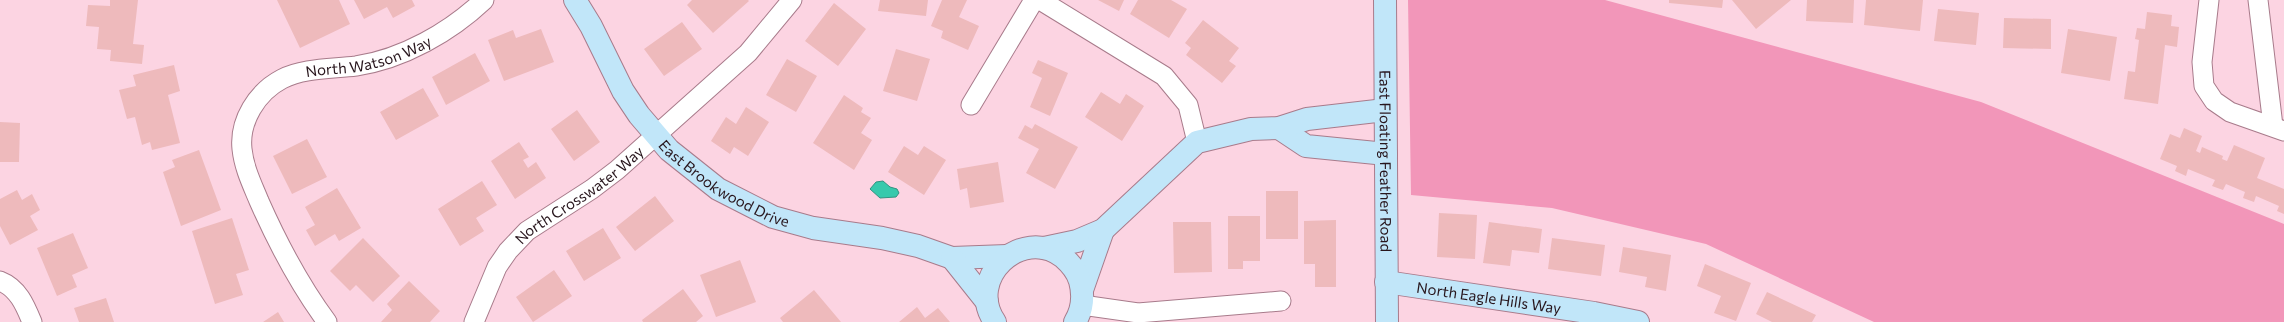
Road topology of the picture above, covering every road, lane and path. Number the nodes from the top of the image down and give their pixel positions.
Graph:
1 (484, 0) edge
2 (576, 0) edge
3 (792, 0) edge
4 (1034, 0) edge
5 (1040, 0) edge
6 (1385, 0) edge
7 (2209, 0) edge
8 (2258, 0) edge
9 (971, 105) dead end
10 (1385, 110) junction
11 (1280, 128) junction
12 (2279, 128) edge
13 (656, 136) junction
14 (1197, 142) junction
15 (1386, 154) junction
16 (1103, 230) junction
17 (1044, 248) junction
18 (1007, 256) junction
19 (952, 258) junction
20 (0, 281) edge
21 (1386, 282) junction
22 (1281, 301) dead end
23 (987, 302) junction
24 (1080, 305) edge
25 (32, 322) edge
26 (327, 322) edge
27 (474, 322) edge
28 (994, 322) edge
29 (1387, 322) edge
30 (1638, 322) edge

1 - 26 street, North Watson Way
2 - 13 street, East Brookwood Drive
3 - 13 street, North Crosswater Way
4 - 9 street
5 - 14 street
6 - 10 street, East Floating Feather Road
7 - 12 street
8 - 12 street
10 - 11 street
10 - 15 street, East Floating Feather Road
11 - 14 street
11 - 15 street
13 - 19 street, East Brookwood Drive
13 - 27 street, North Crosswater Way
14 - 16 street
15 - 21 street, East Floating Feather Road
16 - 17 street
16 - 24 street
17 - 18 street
17 - 24 street
18 - 19 street, East Brookwood Drive
18 - 23 street
19 - 23 street
20 - 25 street
21 - 29 street, East Floating Feather Road
21 - 30 street, North Eagle Hills Way
22 - 24 street
23 - 28 street

